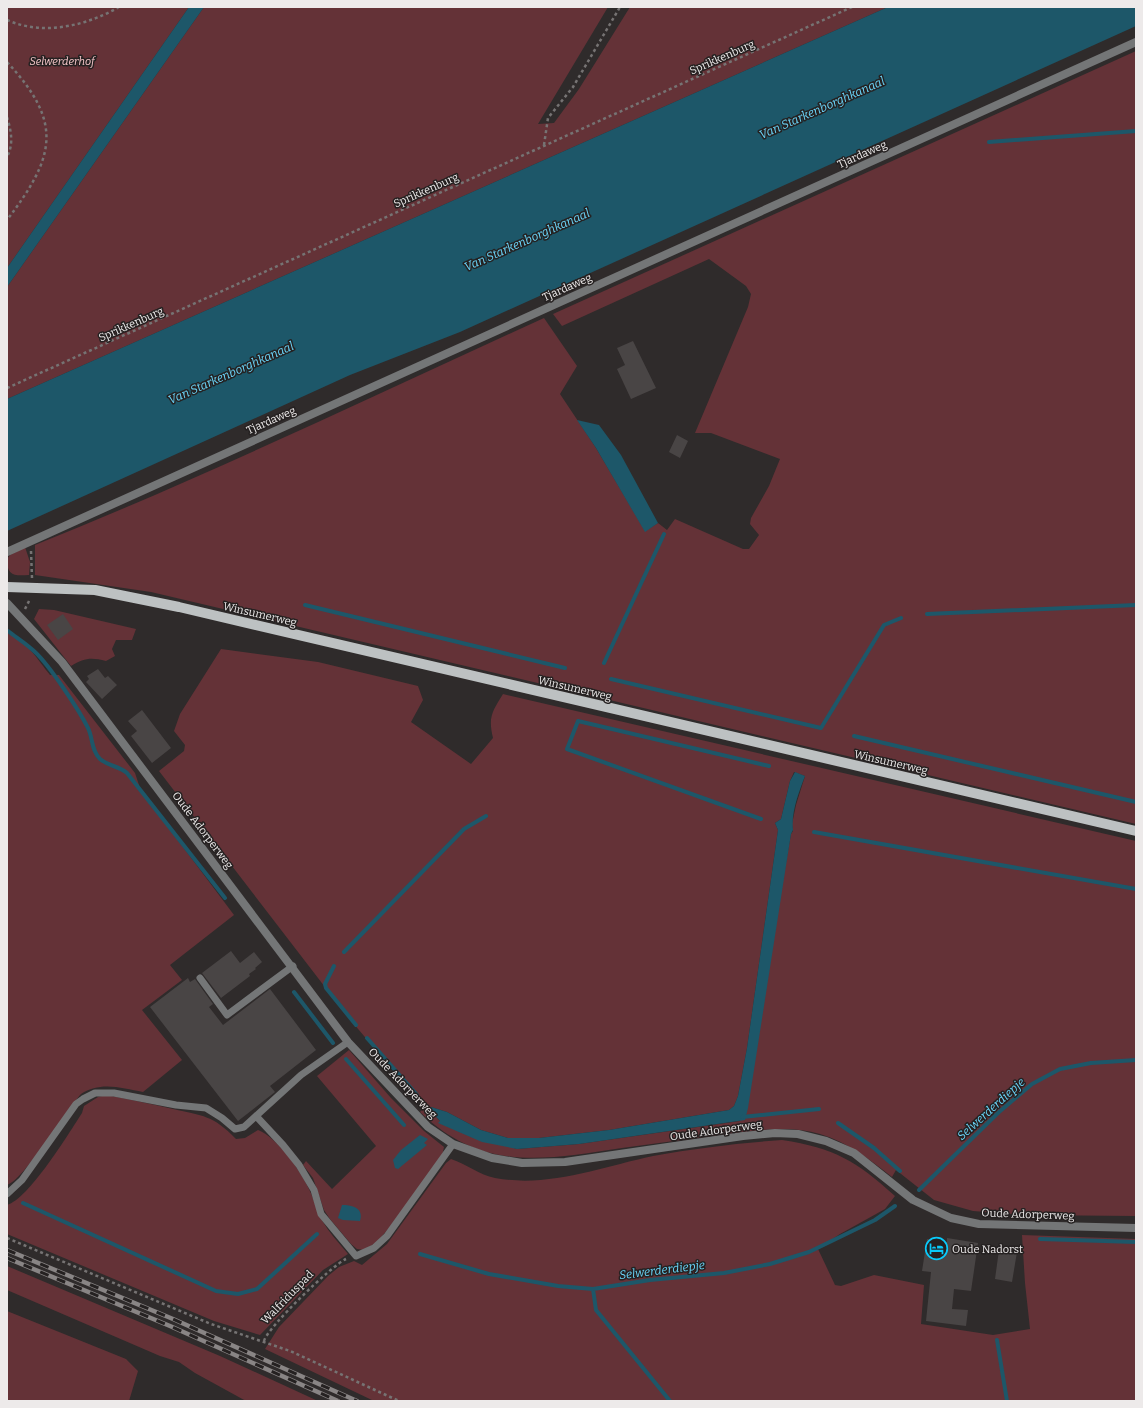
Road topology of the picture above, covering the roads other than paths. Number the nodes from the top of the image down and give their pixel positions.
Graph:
1 (1136, 42) edge
2 (7, 552) edge
3 (7, 587) edge
4 (7, 603) edge
5 (1136, 831) edge
6 (293, 966) junction
7 (200, 978) dead end
8 (348, 1042) junction
9 (256, 1116) junction
10 (453, 1144) junction
11 (7, 1194) edge
12 (1136, 1228) edge

1 - 2 street, Tjardaweg
3 - 5 main road, Winsumerweg
4 - 6 street, Oude Adorperweg
6 - 7 lane
6 - 8 street, Oude Adorperweg
8 - 9 lane
8 - 10 street, Oude Adorperweg
9 - 10 lane
9 - 11 lane
10 - 12 street, Oude Adorperweg

